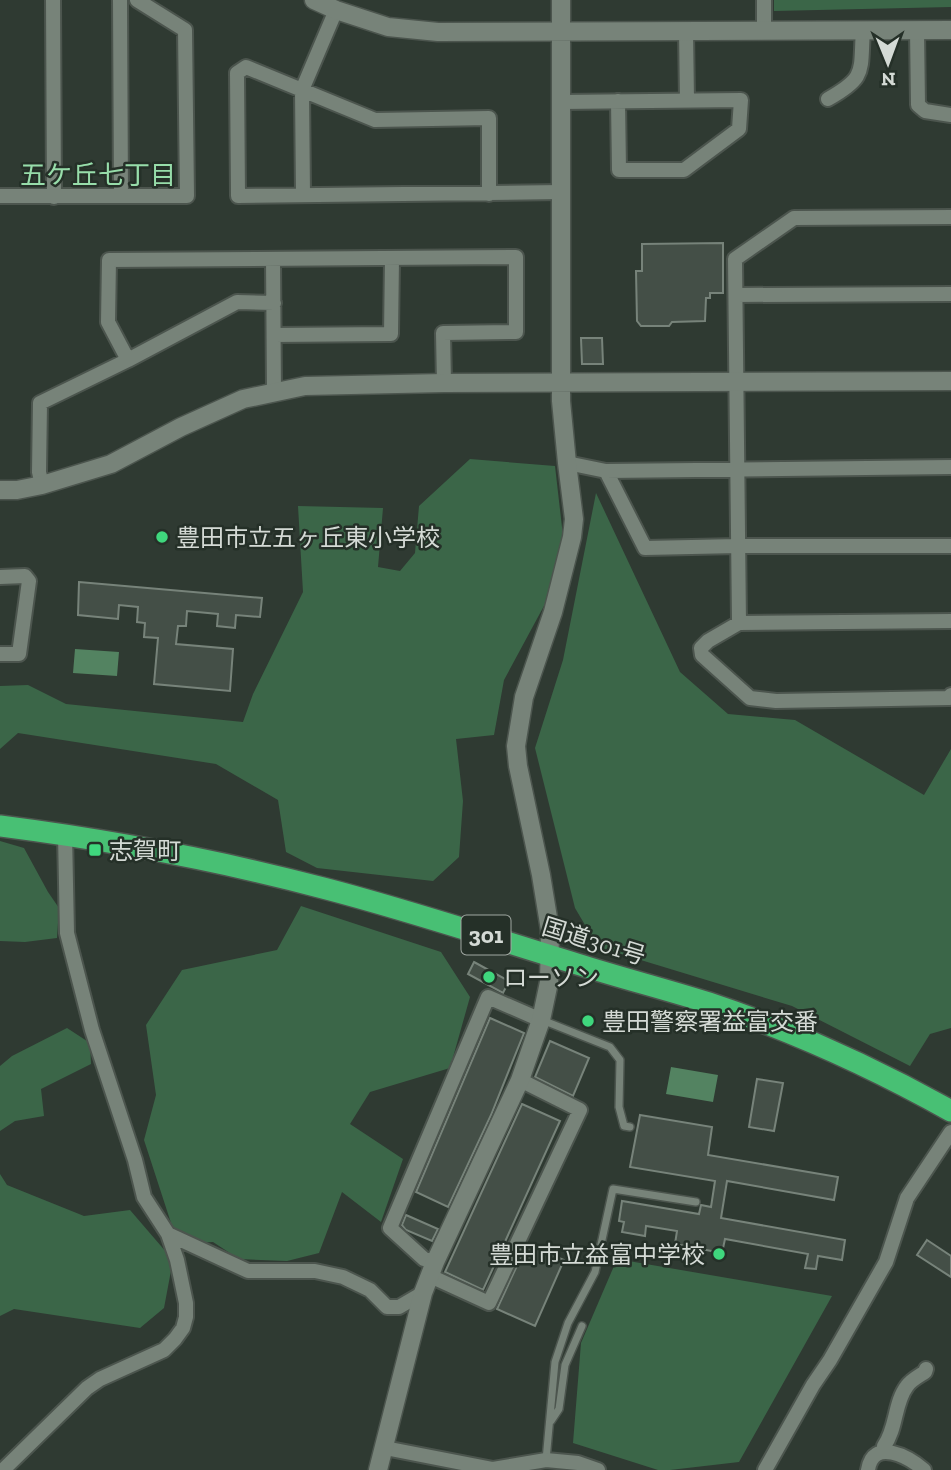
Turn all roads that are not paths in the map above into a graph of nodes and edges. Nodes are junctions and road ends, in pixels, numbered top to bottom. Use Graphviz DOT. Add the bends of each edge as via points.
graph roads {
  1 [pos="53,0"];
  2 [pos="120,0"];
  3 [pos="137,0"];
  4 [pos="314,0"];
  5 [pos="561,0"];
  6 [pos="764,0"];
  7 [pos="336,10"];
  8 [pos="764,30"];
  9 [pos="863,30"];
  10 [pos="917,30"];
  11 [pos="951,30"];
  12 [pos="686,31"];
  13 [pos="561,32"];
  14 [pos="302,90"];
  15 [pos="828,99"];
  16 [pos="687,100"];
  17 [pos="618,101"];
  18 [pos="561,102"];
  19 [pos="951,115"];
  20 [pos="561,192"];
  21 [pos="489,194"];
  22 [pos="303,195"];
  23 [pos="0,196"];
  24 [pos="121,196"];
  25 [pos="54,197"];
  26 [pos="951,217"];
  27 [pos="273,259"];
  28 [pos="392,259"];
  29 [pos="951,294"];
  30 [pos="736,295"];
  31 [pos="274,303"];
  32 [pos="274,335"];
  33 [pos="128,360"];
  34 [pos="951,381"];
  35 [pos="444,383"];
  36 [pos="562,383"];
  37 [pos="738,383"];
  38 [pos="274,392"];
  39 [pos="566,463"];
  40 [pos="951,467"];
  41 [pos="737,468"];
  42 [pos="606,471"];
  43 [pos="42,485"];
  44 [pos="0,490"];
  45 [pos="951,545"];
  46 [pos="738,546"];
  47 [pos="0,577"];
  48 [pos="951,621"];
  49 [pos="739,623"];
  50 [pos="0,654"];
  51 [pos="951,695"];
  52 [pos="0,826"];
  53 [pos="65,834"];
  54 [pos="550,955"];
  55 [pos="541,1020"];
  56 [pos="520,1080"];
  57 [pos="951,1111"];
  58 [pos="630,1127"];
  59 [pos="951,1132"];
  60 [pos="696,1202"];
  61 [pos="168,1234"];
  62 [pos="429,1277"];
  63 [pos="582,1326"];
  64 [pos="926,1369"];
  65 [pos="549,1424"];
  66 [pos="385,1448"];
  67 [pos="886,1452"];
  68 [pos="546,1460"];
  69 [pos="3,1470"];
  70 [pos="379,1470"];
  71 [pos="598,1470"];
  72 [pos="765,1470"];
  73 [pos="868,1470"];
  74 [pos="924,1470"];
  1 -- 25 [label="street"];
  2 -- 24 [label="street"];
  3 -- 24 [label="street" via="185,30 187,196"];
  4 -- 7 [label="street"];
  5 -- 13 [label="street"];
  6 -- 8 [label="street"];
  7 -- 13 [label="street" via="388,27 438,32"];
  7 -- 14 [label="street"];
  8 -- 9 [label="street"];
  8 -- 12 [label="street"];
  9 -- 10 [label="street"];
  9 -- 15 [label="street" via="857,78"];
  10 -- 11 [label="street"];
  10 -- 19 [label="street" via="918,105 925,111"];
  12 -- 13 [label="street"];
  12 -- 16 [label="street"];
  13 -- 18 [label="street"];
  14 -- 21 [label="street" via="375,120 489,118"];
  14 -- 22 [label="street"];
  14 -- 22 [label="street" via="246,67 237,73 238,196"];
  16 -- 17 [label="street"];
  16 -- 17 [label="street" via="741,100 739,129 684,170 619,170"];
  17 -- 18 [label="street"];
  18 -- 20 [label="street"];
  20 -- 21 [label="street"];
  20 -- 36 [label="street"];
  21 -- 22 [label="street"];
  23 -- 25 [label="street"];
  24 -- 25 [label="street"];
  26 -- 30 [label="street" via="794,218 735,259"];
  27 -- 28 [label="street"];
  27 -- 31 [label="street"];
  27 -- 33 [label="street" via="109,260 108,322"];
  28 -- 32 [label="street" via="391,334"];
  28 -- 35 [label="street" via="516,257 516,332 443,333"];
  29 -- 30 [label="street"];
  30 -- 37 [label="street"];
  31 -- 32 [label="street"];
  31 -- 33 [label="street" via="237,302"];
  32 -- 38 [label="street"];
  33 -- 43 [label="street" via="40,403"];
  34 -- 37 [label="street"];
  35 -- 36 [label="street"];
  35 -- 38 [label="street" via="305,386"];
  36 -- 37 [label="street"];
  36 -- 39 [label="street"];
  37 -- 41 [label="street"];
  38 -- 43 [label="street" via="243,399 111,464"];
  39 -- 42 [label="street"];
  39 -- 54 [label="street" via="572,537 524,697 516,746 550,930"];
  40 -- 41 [label="street"];
  41 -- 42 [label="street"];
  41 -- 46 [label="street"];
  42 -- 46 [label="street" via="645,548"];
  43 -- 44 [label="street"];
  45 -- 46 [label="street"];
  46 -- 49 [label="street"];
  47 -- 50 [label="street" via="25,576 29,581 19,654"];
  48 -- 49 [label="street"];
  49 -- 51 [label="street" via="708,640 701,648 702,656 750,698"];
  52 -- 53 [label="highway, 国道301号 / 301"];
  53 -- 54 [label="highway, 国道301号 / 301" via="321,888"];
  53 -- 61 [label="street" via="67,933 144,1197"];
  54 -- 55 [label="street"];
  54 -- 57 [label="highway, 国道301号 / 301" via="788,1032 900,1082"];
  55 -- 56 [label="street"];
  55 -- 58 [label="lane" via="610,1047 620,1060 619,1107 624,1126"];
  55 -- 62 [label="street" via="488,997 390,1228 424,1259"];
  56 -- 62 [label="street"];
  56 -- 62 [label="street" via="580,1110 489,1303"];
  59 -- 72 [label="street" via="907,1198 886,1262"];
  60 -- 65 [label="lane" via="613,1189 594,1272 568,1323 555,1362"];
  61 -- 62 [label="street" via="248,1271 315,1271 344,1278 370,1290 387,1307 398,1307"];
  61 -- 69 [label="street" via="186,1303 183,1328 164,1350 87,1388"];
  62 -- 66 [label="street"];
  63 -- 65 [label="lane" via="565,1365 559,1409"];
  64 -- 67 [label="street" via="901,1397 884,1446"];
  65 -- 68 [label="lane"];
  66 -- 68 [label="street" via="493,1469"];
  66 -- 70 [label="street"];
  67 -- 73 [label="street" via="870,1461"];
  67 -- 74 [label="street" via="905,1457"];
  68 -- 71 [label="street"];
}
